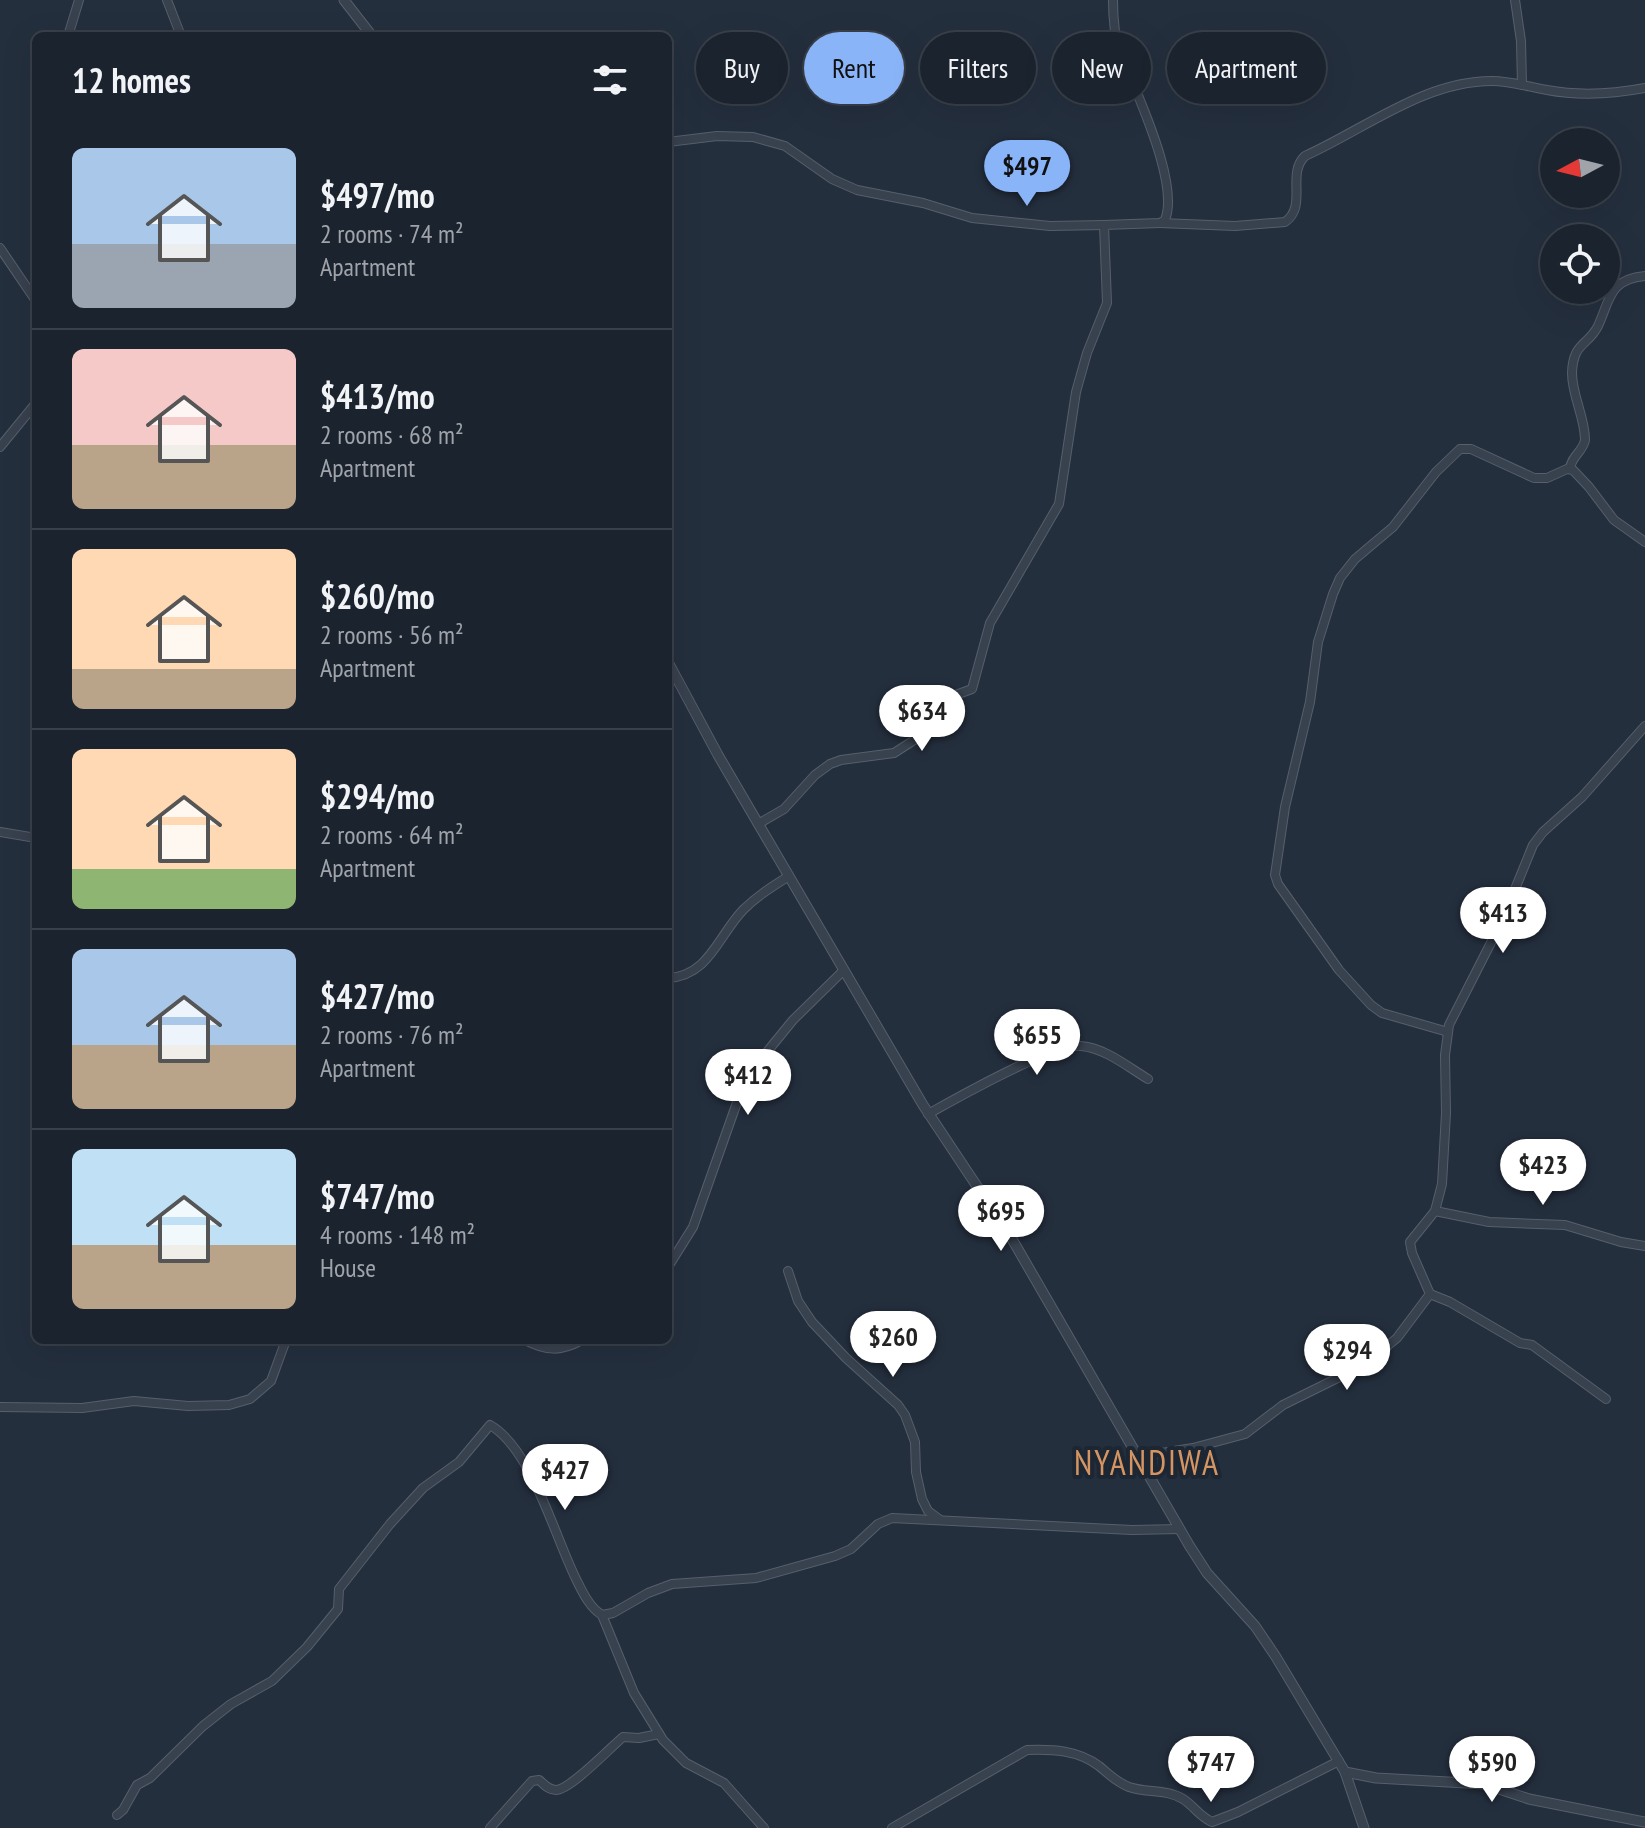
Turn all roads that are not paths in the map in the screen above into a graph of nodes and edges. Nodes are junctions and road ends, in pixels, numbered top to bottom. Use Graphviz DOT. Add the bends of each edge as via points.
graph roads {
  1 [pos="79,0"];
  2 [pos="167,0"];
  3 [pos="344,0"];
  4 [pos="1113,0"];
  5 [pos="1515,0"];
  6 [pos="69,32"];
  7 [pos="179,32"];
  8 [pos="369,32"];
  9 [pos="1522,85"];
  10 [pos="1645,88"];
  11 [pos="672,141"];
  12 [pos="1160,223"];
  13 [pos="1104,225"];
  14 [pos="0,248"];
  15 [pos="1645,276"];
  16 [pos="32,295"];
  17 [pos="32,408"];
  18 [pos="0,447"];
  19 [pos="1570,469"];
  20 [pos="1645,542"];
  21 [pos="672,669"];
  22 [pos="1645,726"];
  23 [pos="758,824"];
  24 [pos="0,832"];
  25 [pos="32,837"];
  26 [pos="789,876"];
  27 [pos="844,970"];
  28 [pos="672,977"];
  29 [pos="1448,1032"];
  30 [pos="1148,1079"];
  31 [pos="928,1114"];
  32 [pos="1435,1211"];
  33 [pos="1645,1246"];
  34 [pos="672,1261"];
  35 [pos="788,1271"];
  36 [pos="1430,1294"];
  37 [pos="285,1344"];
  38 [pos="532,1344"];
  39 [pos="571,1344"];
  40 [pos="1606,1399"];
  41 [pos="0,1407"];
  42 [pos="1137,1457"];
  43 [pos="943,1521"];
  44 [pos="1180,1529"];
  45 [pos="602,1615"];
  46 [pos="659,1734"];
  47 [pos="1339,1761"];
  48 [pos="1345,1772"];
  49 [pos="117,1815"];
  50 [pos="1645,1822"];
  51 [pos="490,1828"];
  52 [pos="764,1828"];
  53 [pos="892,1828"];
  54 [pos="1364,1828"];
  1 -- 6 [label="street"];
  2 -- 7 [label="street"];
  3 -- 8 [label="street"];
  4 -- 12 [label="street" via="1120,55 1166,184 1168,209"];
  5 -- 9 [label="street"];
  9 -- 10 [label="street" via="1565,93"];
  9 -- 12 [label="street" via="1479,82 1431,93 1305,156 1296,169 1295,210 1285,222"];
  11 -- 13 [label="street" via="753,137 785,146 857,190 972,218"];
  12 -- 13 [label="street"];
  13 -- 23 [label="street" via="1107,303 1076,392 1059,504 990,623 974,687 947,699 934,724 894,753 830,764 784,809"];
  14 -- 16 [label="street"];
  15 -- 19 [label="street" via="1618,286 1576,353 1573,380 1585,440"];
  17 -- 18 [label="street"];
  19 -- 20 [label="street" via="1614,520"];
  19 -- 29 [label="street" via="1534,478 1471,449 1457,450 1393,527 1340,578 1318,642 1278,847 1278,884 1339,970 1371,1005"];
  21 -- 23 [label="street"];
  22 -- 29 [label="street" via="1533,845"];
  23 -- 26 [label="street"];
  24 -- 25 [label="street"];
  26 -- 27 [label="street"];
  26 -- 28 [label="street" via="745,908 700,967"];
  27 -- 31 [label="street"];
  27 -- 34 [label="street" via="793,1020 741,1091 693,1227"];
  29 -- 32 [label="street" via="1444,1166"];
  30 -- 31 [label="street" via="1093,1048 1069,1046"];
  31 -- 42 [label="street" via="1012,1239"];
  32 -- 33 [label="street" via="1489,1222 1565,1225"];
  32 -- 36 [label="street" via="1410,1242"];
  35 -- 43 [label="street" via="812,1322 902,1409 915,1442 922,1499"];
  36 -- 40 [label="street" via="1532,1345"];
  36 -- 42 [label="street" via="1397,1338 1364,1365 1283,1405 1245,1434"];
  37 -- 41 [label="street" via="271,1381 250,1399 229,1405 134,1401 82,1408"];
  38 -- 39 [label="street" via="555,1350"];
  42 -- 44 [label="street"];
  43 -- 44 [label="street"];
  43 -- 45 [label="street" via="892,1518 835,1556 756,1578 672,1584"];
  44 -- 47 [label="street" via="1207,1573 1255,1626"];
  45 -- 46 [label="street" via="634,1693"];
  45 -- 49 [label="street" via="580,1587 528,1472 490,1425 459,1462 423,1488 390,1524 339,1589 338,1609 307,1647 272,1681 222,1711 137,1785"];
  46 -- 51 [label="street" via="623,1737 561,1789 532,1781"];
  46 -- 52 [label="street" via="686,1763 724,1783"];
  47 -- 48 [label="street"];
  47 -- 53 [label="street" via="1212,1822 1177,1796 1123,1785 1086,1757 1027,1750"];
  48 -- 50 [label="street" via="1484,1784 1529,1799"];
  48 -- 54 [label="street"];
}
